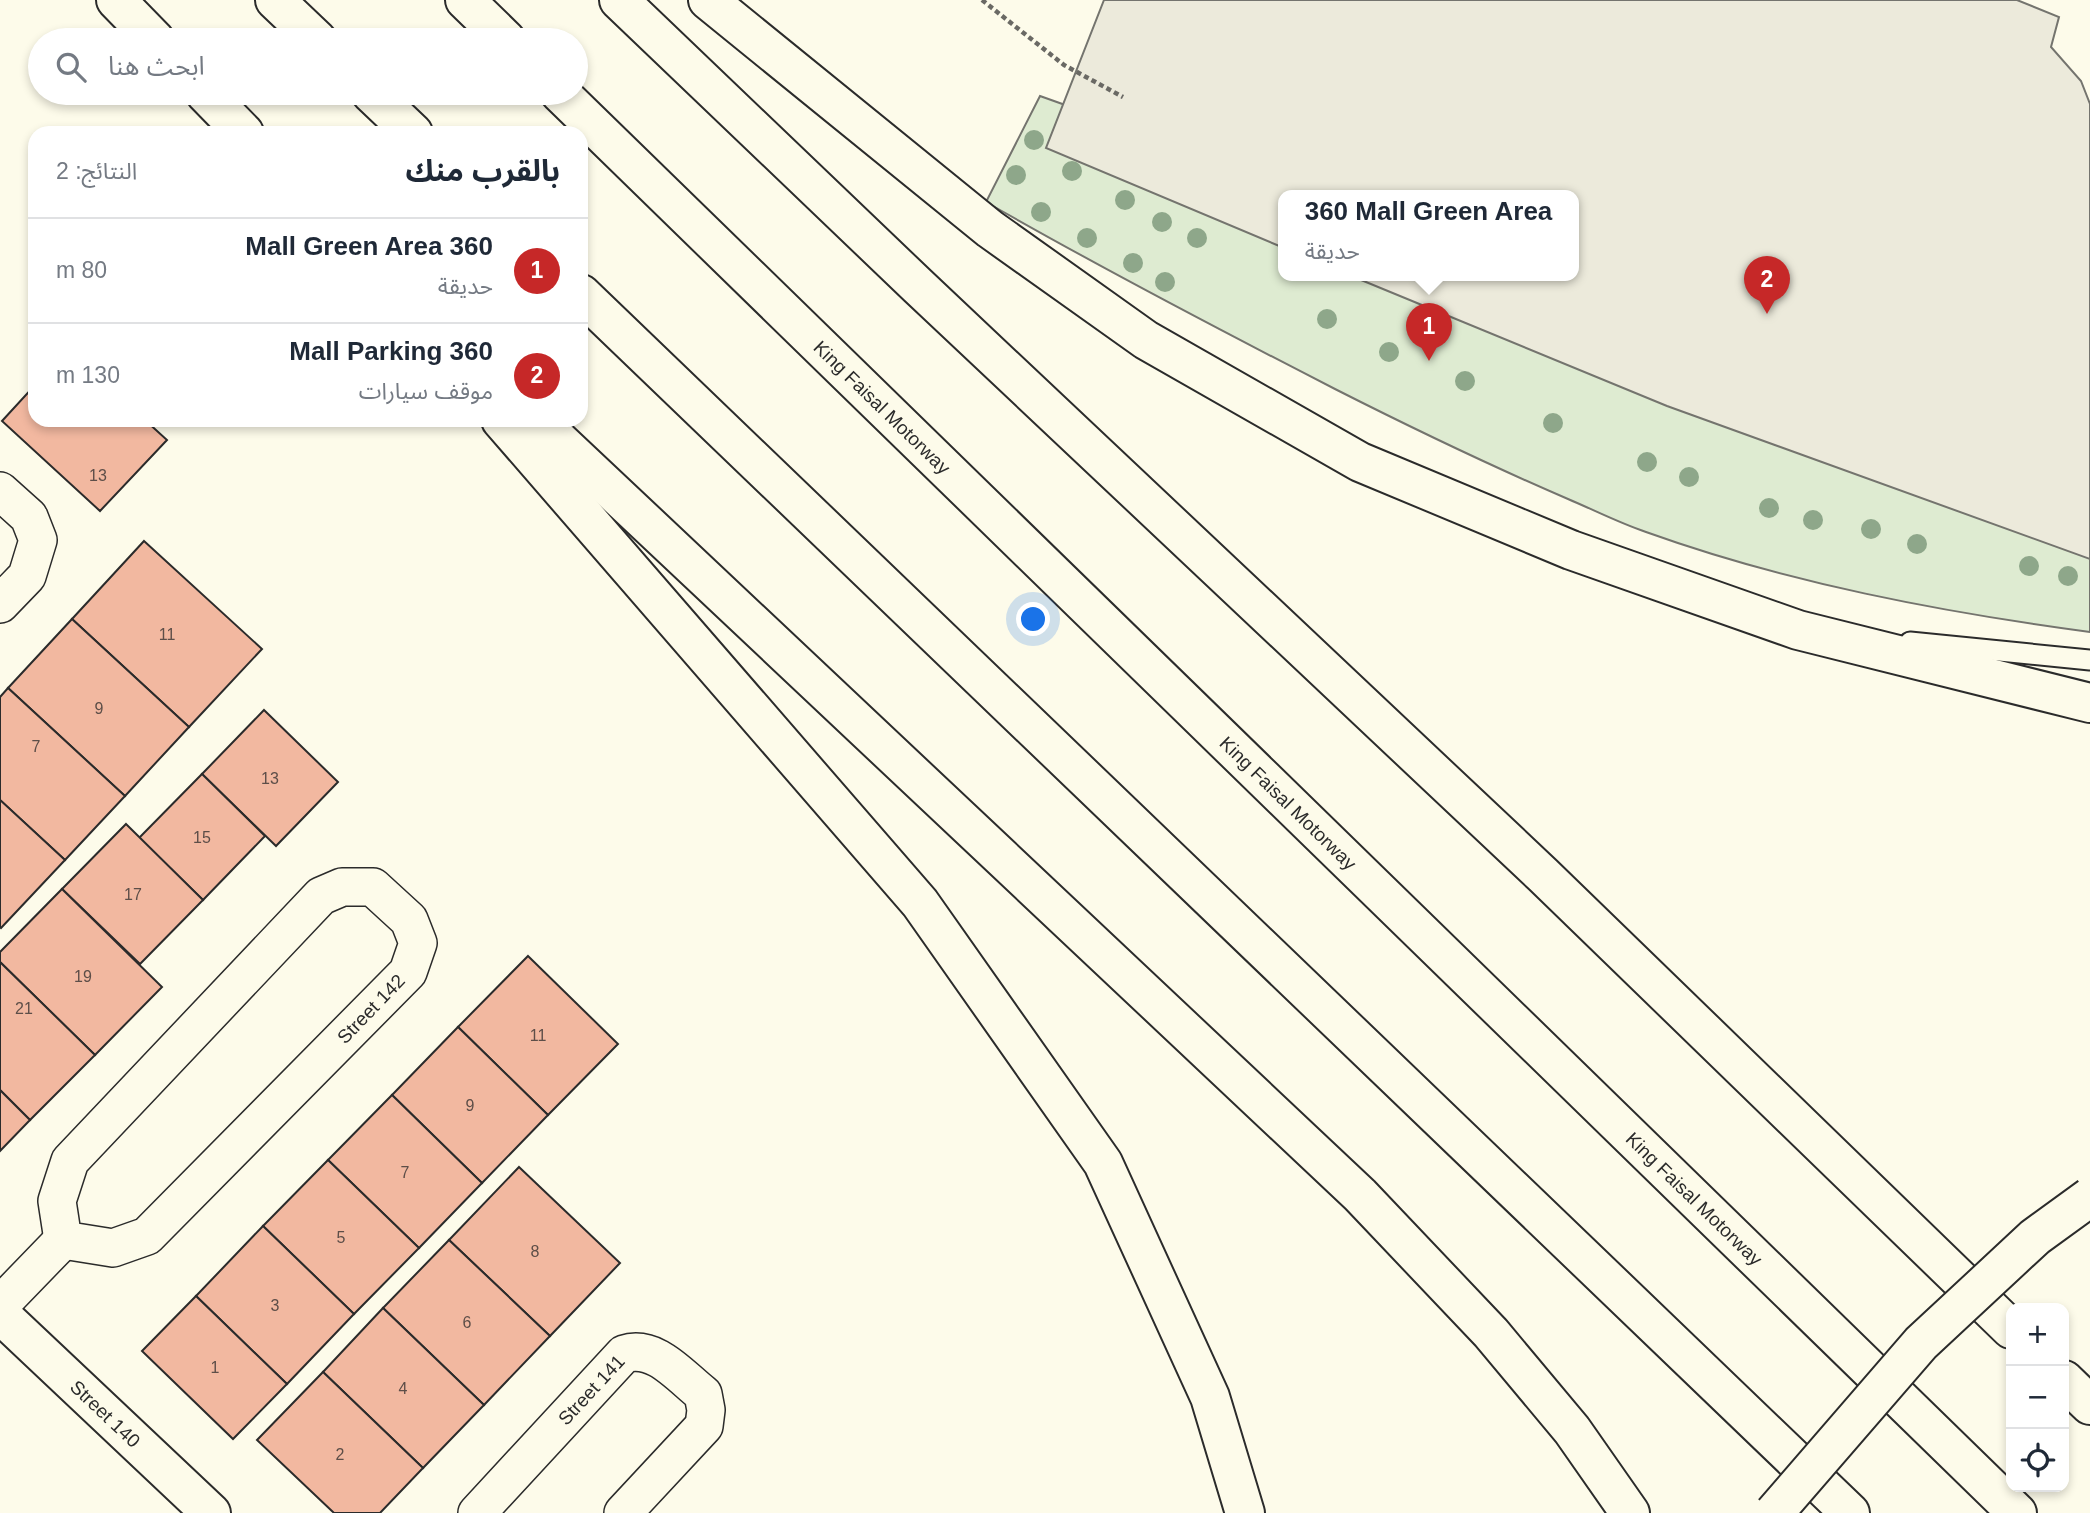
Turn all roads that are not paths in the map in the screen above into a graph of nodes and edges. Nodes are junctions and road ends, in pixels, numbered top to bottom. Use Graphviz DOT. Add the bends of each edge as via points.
graph roads {
  1 [pos="116,0"];
  2 [pos="275,0"];
  3 [pos="465,0"];
  4 [pos="619,0"];
  5 [pos="708,0"];
  6 [pos="143,28"];
  7 [pos="304,28"];
  8 [pos="494,28"];
  9 [pos="217,105"];
  10 [pos="384,105"];
  11 [pos="572,105"];
  12 [pos="237,126"];
  13 [pos="406,126"];
  14 [pos="588,301"];
  15 [pos="507,427"];
  16 [pos="544,427"];
  17 [pos="0,491"];
  18 [pos="0,604"];
  19 [pos="1798,630"];
  20 [pos="2090,660"];
  21 [pos="2090,703"];
  22 [pos="2090,1197"];
  23 [pos="63,1240"];
  24 [pos="0,1305"];
  25 [pos="0,1314"];
  26 [pos="2006,1324"];
  27 [pos="2069,1385"];
  28 [pos="2090,1405"];
  29 [pos="211,1513"];
  30 [pos="477,1513"];
  31 [pos="623,1513"];
  32 [pos="1245,1513"];
  33 [pos="1630,1513"];
  34 [pos="1774,1513"];
  35 [pos="1850,1513"];
  36 [pos="2017,1513"];
  1 -- 6 [label="main road"];
  2 -- 7 [label="main road"];
  3 -- 8 [label="main road"];
  4 -- 26 [label="main road" via="1542,875"];
  5 -- 19 [label="main road" via="990,229 1146,340 1360,462 1571,550"];
  9 -- 12 [label="main road"];
  10 -- 13 [label="main road"];
  11 -- 36 [label="main road, King Faisal Motorway"];
  14 -- 35 [label="main road"];
  15 -- 32 [label="main road" via="920,903 1103,1163 1210,1397"];
  16 -- 33 [label="main road" via="1360,1195 1499,1343 1572,1430"];
  17 -- 18 [label="street" via="29,517 38,540 27,576"];
  19 -- 20 [label="lane"];
  19 -- 21 [label="main road"];
  22 -- 34 [label="main road, bridge" via="2035,1237 1921,1343"];
  23 -- 23 [label="street, Street 142" via="113,1248 147,1236 408,972 418,943 409,920 373,887 342,887 321,896 70,1161 57,1201"];
  23 -- 24 [label="street"];
  25 -- 29 [label="main road, Street 140"];
  27 -- 28 [label="main road"];
  30 -- 31 [label="street, Street 141" via="624,1353 636,1350 652,1353 703,1394 706,1410 704,1426"];
}
